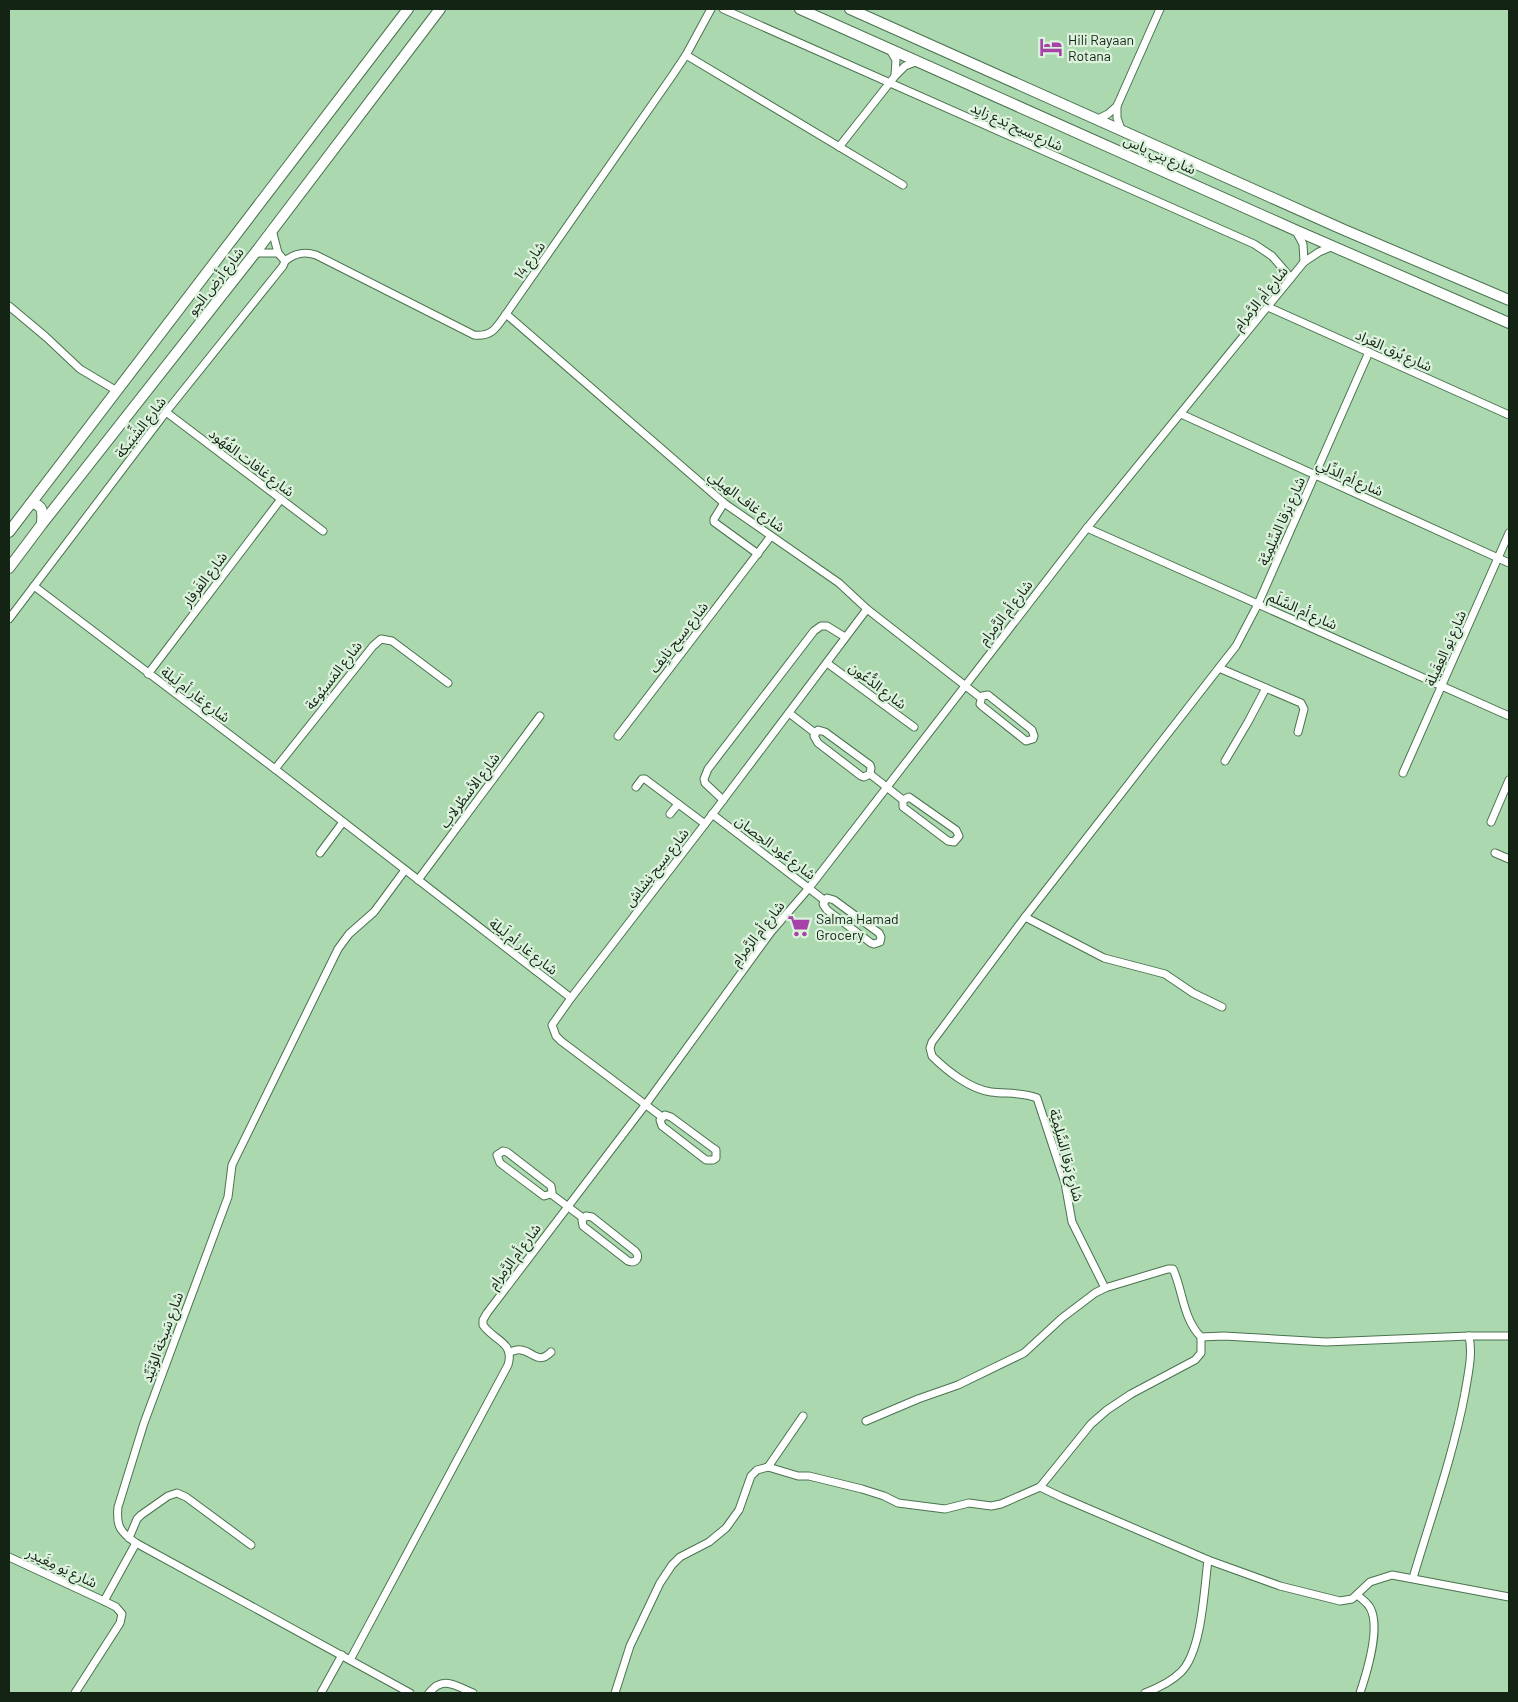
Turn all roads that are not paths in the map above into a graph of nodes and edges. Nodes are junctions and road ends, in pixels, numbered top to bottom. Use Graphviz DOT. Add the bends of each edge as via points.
graph roads {
  1 [pos="408,9"];
  2 [pos="440,9"];
  3 [pos="711,9"];
  4 [pos="723,9"];
  5 [pos="800,9"];
  6 [pos="850,9"];
  7 [pos="1160,9"];
  8 [pos="887,47"];
  9 [pos="686,55"];
  10 [pos="918,61"];
  11 [pos="895,76"];
  12 [pos="889,83"];
  13 [pos="1117,106"];
  14 [pos="1098,119"];
  15 [pos="1121,129"];
  16 [pos="839,147"];
  17 [pos="903,186"];
  18 [pos="272,230"];
  19 [pos="1295,230"];
  20 [pos="1333,246"];
  21 [pos="278,252"];
  22 [pos="255,253"];
  23 [pos="285,261"];
  24 [pos="1304,262"];
  25 [pos="1291,278"];
  26 [pos="1509,300"];
  27 [pos="9,306"];
  28 [pos="1268,308"];
  29 [pos="506,314"];
  30 [pos="1509,323"];
  31 [pos="1369,352"];
  32 [pos="117,391"];
  33 [pos="166,412"];
  34 [pos="1181,414"];
  35 [pos="1509,415"];
  36 [pos="1315,475"];
  37 [pos="281,499"];
  38 [pos="31,503"];
  39 [pos="724,503"];
  40 [pos="42,524"];
  41 [pos="1087,528"];
  42 [pos="324,531"];
  43 [pos="9,532"];
  44 [pos="1509,534"];
  45 [pos="771,536"];
  46 [pos="758,554"];
  47 [pos="1499,558"];
  48 [pos="1509,562"];
  49 [pos="9,568"];
  50 [pos="34,586"];
  51 [pos="1258,604"];
  52 [pos="867,609"];
  53 [pos="9,619"];
  54 [pos="845,637"];
  55 [pos="827,663"];
  56 [pos="1219,668"];
  57 [pos="148,674"];
  58 [pos="448,683"];
  59 [pos="965,685"];
  60 [pos="1442,686"];
  61 [pos="1266,688"];
  62 [pos="980,698"];
  63 [pos="788,713"];
  64 [pos="540,716"];
  65 [pos="1509,716"];
  66 [pos="914,727"];
  67 [pos="815,732"];
  68 [pos="1298,732"];
  69 [pos="618,736"];
  70 [pos="1225,761"];
  71 [pos="275,769"];
  72 [pos="1403,773"];
  73 [pos="870,774"];
  74 [pos="1509,780"];
  75 [pos="636,787"];
  76 [pos="886,787"];
  77 [pos="723,800"];
  78 [pos="903,800"];
  79 [pos="678,804"];
  80 [pos="670,814"];
  81 [pos="712,814"];
  82 [pos="343,822"];
  83 [pos="1491,822"];
  84 [pos="705,824"];
  85 [pos="1495,852"];
  86 [pos="320,853"];
  87 [pos="1509,859"];
  88 [pos="405,870"];
  89 [pos="418,880"];
  90 [pos="808,888"];
  91 [pos="824,900"];
  92 [pos="1025,917"];
  93 [pos="571,998"];
  94 [pos="1222,1008"];
  95 [pos="646,1104"];
  96 [pos="662,1117"];
  97 [pos="550,1194"];
  98 [pos="567,1206"];
  99 [pos="583,1218"];
  100 [pos="1105,1288"];
  101 [pos="1469,1336"];
  102 [pos="1509,1336"];
  103 [pos="1201,1337"];
  104 [pos="509,1352"];
  105 [pos="551,1352"];
  106 [pos="803,1416"];
  107 [pos="866,1421"];
  108 [pos="768,1468"];
  109 [pos="1040,1487"];
  110 [pos="133,1540"];
  111 [pos="251,1545"];
  112 [pos="9,1557"];
  113 [pos="1208,1560"];
  114 [pos="1413,1578"];
  115 [pos="1357,1595"];
  116 [pos="1509,1597"];
  117 [pos="104,1601"];
  118 [pos="342,1655"];
  119 [pos="350,1660"];
  120 [pos="75,1693"];
  121 [pos="321,1693"];
  122 [pos="410,1693"];
  123 [pos="429,1693"];
  124 [pos="473,1693"];
  125 [pos="615,1693"];
  126 [pos="1144,1693"];
  127 [pos="1360,1693"];
  1 -- 32 [label="main road, شارع أرض الجو"];
  2 -- 18 [label="main road, شارع أرض الجو"];
  3 -- 9 [label="street, شارع 14"];
  4 -- 12 [label="street, شارع سيح بَدع زايِد"];
  5 -- 8 [label="main road, شارع بني ياس"];
  6 -- 14 [label="main road, شارع بني ياس"];
  7 -- 13 [label="street"];
  8 -- 10 [label="main road, شارع بني ياس"];
  8 -- 11 [label="street" via="896,60"];
  9 -- 16 [label="street"];
  9 -- 29 [label="street, شارع 14"];
  10 -- 11 [label="street" via="905,66"];
  10 -- 19 [label="main road, شارع بني ياس"];
  11 -- 12 [label="street"];
  12 -- 16 [label="street"];
  12 -- 25 [label="street, شارع سيح بَدع زايِد" via="1254,244 1272,256"];
  13 -- 14 [label="street"];
  13 -- 15 [label="street"];
  14 -- 15 [label="main road, شارع بني ياس"];
  15 -- 26 [label="main road, شارع بني ياس"];
  16 -- 17 [label="street"];
  18 -- 21 [label="street"];
  18 -- 22 [label="main road, شارع أرض الجو"];
  19 -- 20 [label="main road, شارع بني ياس"];
  19 -- 24 [label="street, شارع أم الرَّمرام" via="1303,244"];
  20 -- 24 [label="street, شارع أم الرَّمرام"];
  20 -- 30 [label="main road, شارع بني ياس"];
  21 -- 22 [label="street"];
  21 -- 23 [label="street"];
  22 -- 40 [label="main road, شارع أرض الجو"];
  23 -- 29 [label="street, شارع 14" via="297,254 316,255 474,335 491,333"];
  23 -- 33 [label="street, شارع الشِّبَيكة"];
  24 -- 25 [label="street, شارع أم الرَّمرام"];
  25 -- 28 [label="street, شارع أم الرَّمرام"];
  27 -- 32 [label="street" via="80,369"];
  28 -- 31 [label="street, شارع بُرق العَراد"];
  28 -- 34 [label="street, شارع أم الرَّمرام"];
  29 -- 39 [label="street, شارع غاف الهيلي"];
  31 -- 35 [label="street, شارع بُرق العَراد"];
  31 -- 36 [label="street, شارع بَرقا السِّلِمِيَّة"];
  32 -- 38 [label="main road, شارع أرض الجو"];
  33 -- 37 [label="street, شارع غافات الفُهُود"];
  33 -- 50 [label="street, شارع الشِّبَيكة"];
  34 -- 36 [label="street, شارع أم الدِّلِي"];
  34 -- 41 [label="street, شارع أم الرَّمرام"];
  36 -- 47 [label="street, شارع أم الدِّلِي"];
  36 -- 51 [label="street, شارع بَرقا السِّلِمِيَّة"];
  37 -- 42 [label="street, شارع غافات الفُهُود"];
  37 -- 57 [label="street, شارع الفَرفار"];
  38 -- 40 [label="main road" via="42,508"];
  38 -- 43 [label="main road, شارع أرض الجو"];
  39 -- 45 [label="street, شارع غاف الهيلي"];
  39 -- 46 [label="street" via="714,522"];
  40 -- 49 [label="main road, شارع أرض الجو"];
  41 -- 51 [label="street, شارع أم السَّلَم"];
  41 -- 59 [label="street, شارع أم الرَّمرام"];
  44 -- 47 [label="street, شارع يَو العِقَيلة"];
  45 -- 46 [label="street, شارع سيح نايِف"];
  45 -- 52 [label="street, شارع غاف الهيلي" via="839,583"];
  46 -- 69 [label="street, شارع سيح نايِف"];
  47 -- 48 [label="street, شارع أم الدِّلِي"];
  47 -- 60 [label="street, شارع يَو العِقَيلة"];
  50 -- 53 [label="street, شارع الشِّبَيكة"];
  50 -- 57 [label="street, شارع غار أم لَيلة"];
  51 -- 56 [label="street, شارع بَرقا السِّلِمِيَّة" via="1236,646"];
  51 -- 60 [label="street, شارع أم السَّلَم"];
  52 -- 54 [label="street, شارع سيح نِشاش"];
  52 -- 59 [label="street, شارع غاف الهيلي"];
  54 -- 55 [label="street, شارع سيح نِشاش"];
  54 -- 77 [label="street" via="827,626 814,631 708,769 705,783"];
  55 -- 63 [label="street, شارع سيح نِشاش"];
  55 -- 66 [label="street, شارع الدُّعُون"];
  56 -- 61 [label="street"];
  56 -- 92 [label="street, شارع بَرقا السِّلِمِيَّة"];
  57 -- 71 [label="street, شارع غار أم لَيلة"];
  58 -- 71 [label="street, شارع المَسبُوعة" via="392,641 381,639"];
  59 -- 62 [label="street, شارع غاف الهيلي"];
  59 -- 76 [label="street, شارع أم الرَّمرام"];
  60 -- 65 [label="street, شارع أم السَّلَم"];
  60 -- 72 [label="street, شارع يَو العِقَيلة"];
  61 -- 68 [label="street" via="1303,705"];
  61 -- 70 [label="street"];
  62 -- 62 [label="street, شارع غاف الهيلي" via="982,706 1023,739 1033,739 1032,730 988,696"];
  63 -- 67 [label="street"];
  63 -- 77 [label="street, شارع سيح نِشاش"];
  64 -- 89 [label="street, شارع الأسطُرلاب"];
  67 -- 73 [label="street" via="822,730 862,760 871,768"];
  67 -- 73 [label="street" via="818,743 861,776"];
  71 -- 82 [label="street, شارع غار أم لَيلة"];
  73 -- 76 [label="street"];
  74 -- 83 [label="street"];
  75 -- 79 [label="street" via="645,779"];
  76 -- 78 [label="street"];
  76 -- 90 [label="street, شارع أم الرَّمرام"];
  77 -- 81 [label="street, شارع سيح نِشاش"];
  78 -- 78 [label="street" via="903,807 948,841 958,840 956,830 912,798"];
  79 -- 80 [label="street"];
  79 -- 84 [label="street"];
  81 -- 84 [label="street, شارع سيح نِشاش"];
  81 -- 90 [label="street, شارع عُود الحِصان"];
  82 -- 86 [label="street"];
  82 -- 88 [label="street, شارع غار أم لَيلة"];
  84 -- 93 [label="street, شارع سيح نِشاش"];
  85 -- 87 [label="street"];
  88 -- 89 [label="street, شارع غار أم لَيلة"];
  88 -- 110 [label="street, شارع سَبخة الوُتَيِّد" via="374,912 349,934 338,949 232,1165 228,1197 144,1423 118,1507 118,1525"];
  89 -- 93 [label="street, شارع غار أم لَيلة"];
  90 -- 91 [label="street, شارع عُود الحِصان"];
  90 -- 95 [label="street, شارع أم الرَّمرام" via="771,932"];
  91 -- 91 [label="street, شارع عُود الحِصان" via="824,908 834,916 874,944 880,942 879,933 834,900"];
  92 -- 94 [label="street" via="1104,958 1165,974"];
  92 -- 100 [label="street, شارع بَرقا السِّلِمِيَّة" via="930,1048 932,1056 976,1088 1037,1098 1065,1183 1072,1222"];
  93 -- 95 [label="street, شارع سيح نِشاش" via="552,1025 556,1036"];
  95 -- 96 [label="street, شارع سيح نِشاش"];
  95 -- 98 [label="street, شارع أم الرَّمرام"];
  96 -- 96 [label="street, شارع سيح نِشاش" via="662,1126 706,1160 716,1158 716,1150 671,1117"];
  97 -- 97 [label="street" via="551,1186 507,1152 497,1155 500,1163 544,1196"];
  97 -- 98 [label="street"];
  98 -- 99 [label="street"];
  98 -- 104 [label="street, شارع أم الرَّمرام" via="483,1320 486,1329"];
  99 -- 99 [label="street" via="583,1226 628,1261 638,1258 635,1251 592,1217"];
  100 -- 103 [label="street" via="1173,1269 1188,1318"];
  100 -- 107 [label="street" via="1062,1318 1024,1353 958,1386"];
  101 -- 102 [label="street"];
  101 -- 103 [label="street" via="1326,1342"];
  101 -- 114 [label="street" via="1471,1358 1461,1412"];
  103 -- 109 [label="street" via="1201,1353 1196,1360 1131,1394 1108,1410 1091,1424"];
  104 -- 105 [label="street" via="524,1350 542,1358"];
  104 -- 119 [label="street" via="505,1371"];
  106 -- 108 [label="street"];
  108 -- 109 [label="street" via="884,1496 898,1504 940,1508 1001,1504"];
  108 -- 125 [label="street" via="757,1470 751,1476 739,1510 726,1528 672,1565 630,1646"];
  109 -- 113 [label="street"];
  110 -- 111 [label="street, شارع يَو مِغَيدِر" via="141,1515 177,1493"];
  110 -- 117 [label="street, شارع يَو مِغَيدِر"];
  110 -- 118 [label="street"];
  112 -- 117 [label="street, شارع يَو مِغَيدِر"];
  113 -- 115 [label="street" via="1280,1586 1340,1601"];
  113 -- 126 [label="street" via="1197,1639 1190,1661 1172,1680"];
  114 -- 115 [label="street" via="1392,1575 1380,1578 1370,1582"];
  114 -- 116 [label="street"];
  115 -- 127 [label="street" via="1369,1606 1374,1635"];
  117 -- 120 [label="street, شارع يَو مِغَيدِر" via="120,1610 122,1618"];
  118 -- 119 [label="street"];
  118 -- 121 [label="street"];
  119 -- 122 [label="street"];
  123 -- 124 [label="street" via="440,1683"];
}
